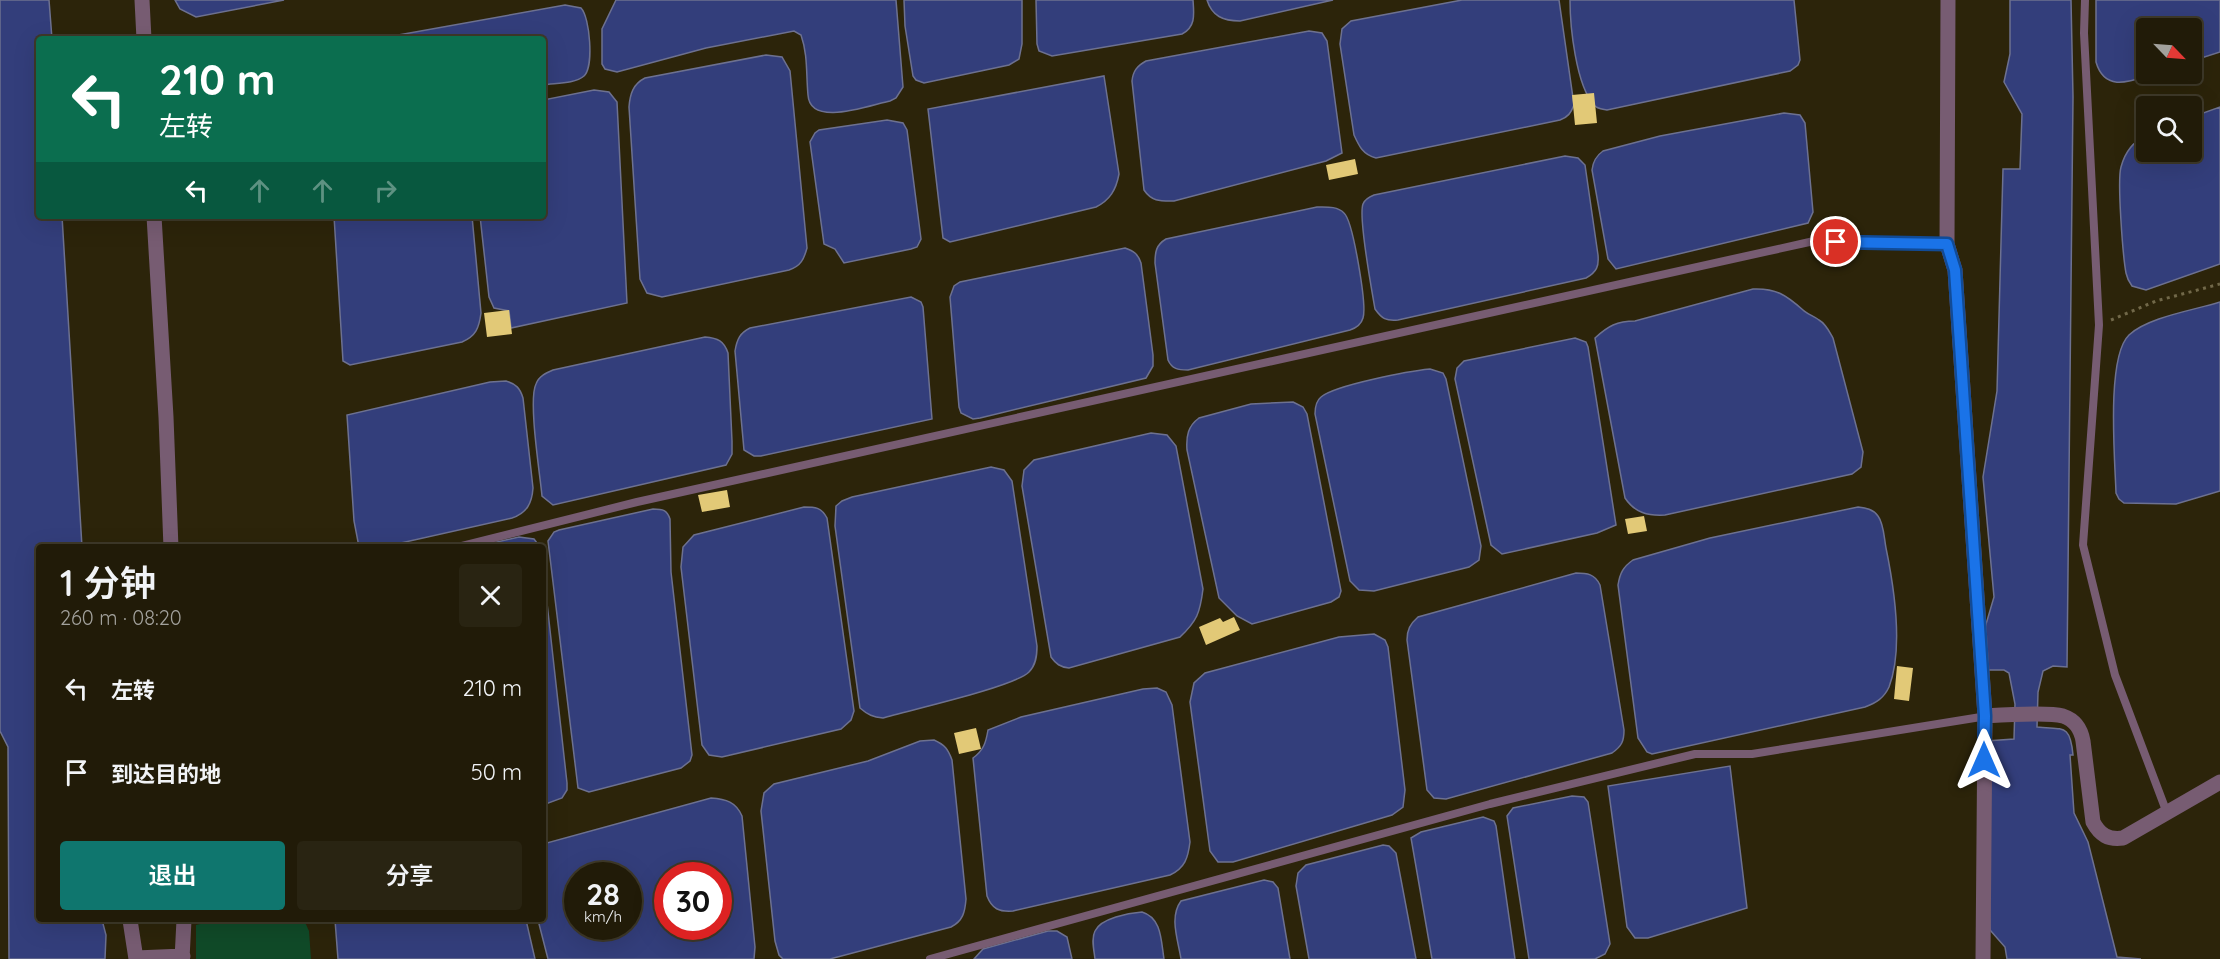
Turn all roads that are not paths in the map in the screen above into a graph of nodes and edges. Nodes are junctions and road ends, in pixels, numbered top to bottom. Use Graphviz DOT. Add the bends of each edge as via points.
graph roads {
  1 [pos="142,0"];
  2 [pos="1948,0"];
  3 [pos="2085,0"];
  4 [pos="144,36"];
  5 [pos="154,219"];
  6 [pos="1947,244"];
  7 [pos="171,544"];
  8 [pos="469,544"];
  9 [pos="2005,715"];
  10 [pos="1985,716"];
  11 [pos="2220,782"];
  12 [pos="2167,813"];
  13 [pos="130,922"];
  14 [pos="184,922"];
  15 [pos="183,958"];
  16 [pos="136,959"];
  17 [pos="930,959"];
  18 [pos="1983,959"];
  1 -- 4 [label="street"];
  2 -- 6 [label="street"];
  3 -- 12 [label="lane" via="2099,325 2083,545 2115,675"];
  5 -- 7 [label="street"];
  6 -- 8 [label="lane" via="1814,241 637,502"];
  6 -- 10 [label="street" via="1955,270"];
  9 -- 10 [label="lane"];
  9 -- 12 [label="street" via="2061,716 2076,724 2081,732 2093,822 2104,836 2123,838"];
  10 -- 17 [label="lane" via="1752,754 1695,754 1490,804"];
  10 -- 18 [label="street"];
  11 -- 12 [label="street"];
  13 -- 16 [label="street"];
  14 -- 15 [label="street"];
  15 -- 16 [label="street"];
}
